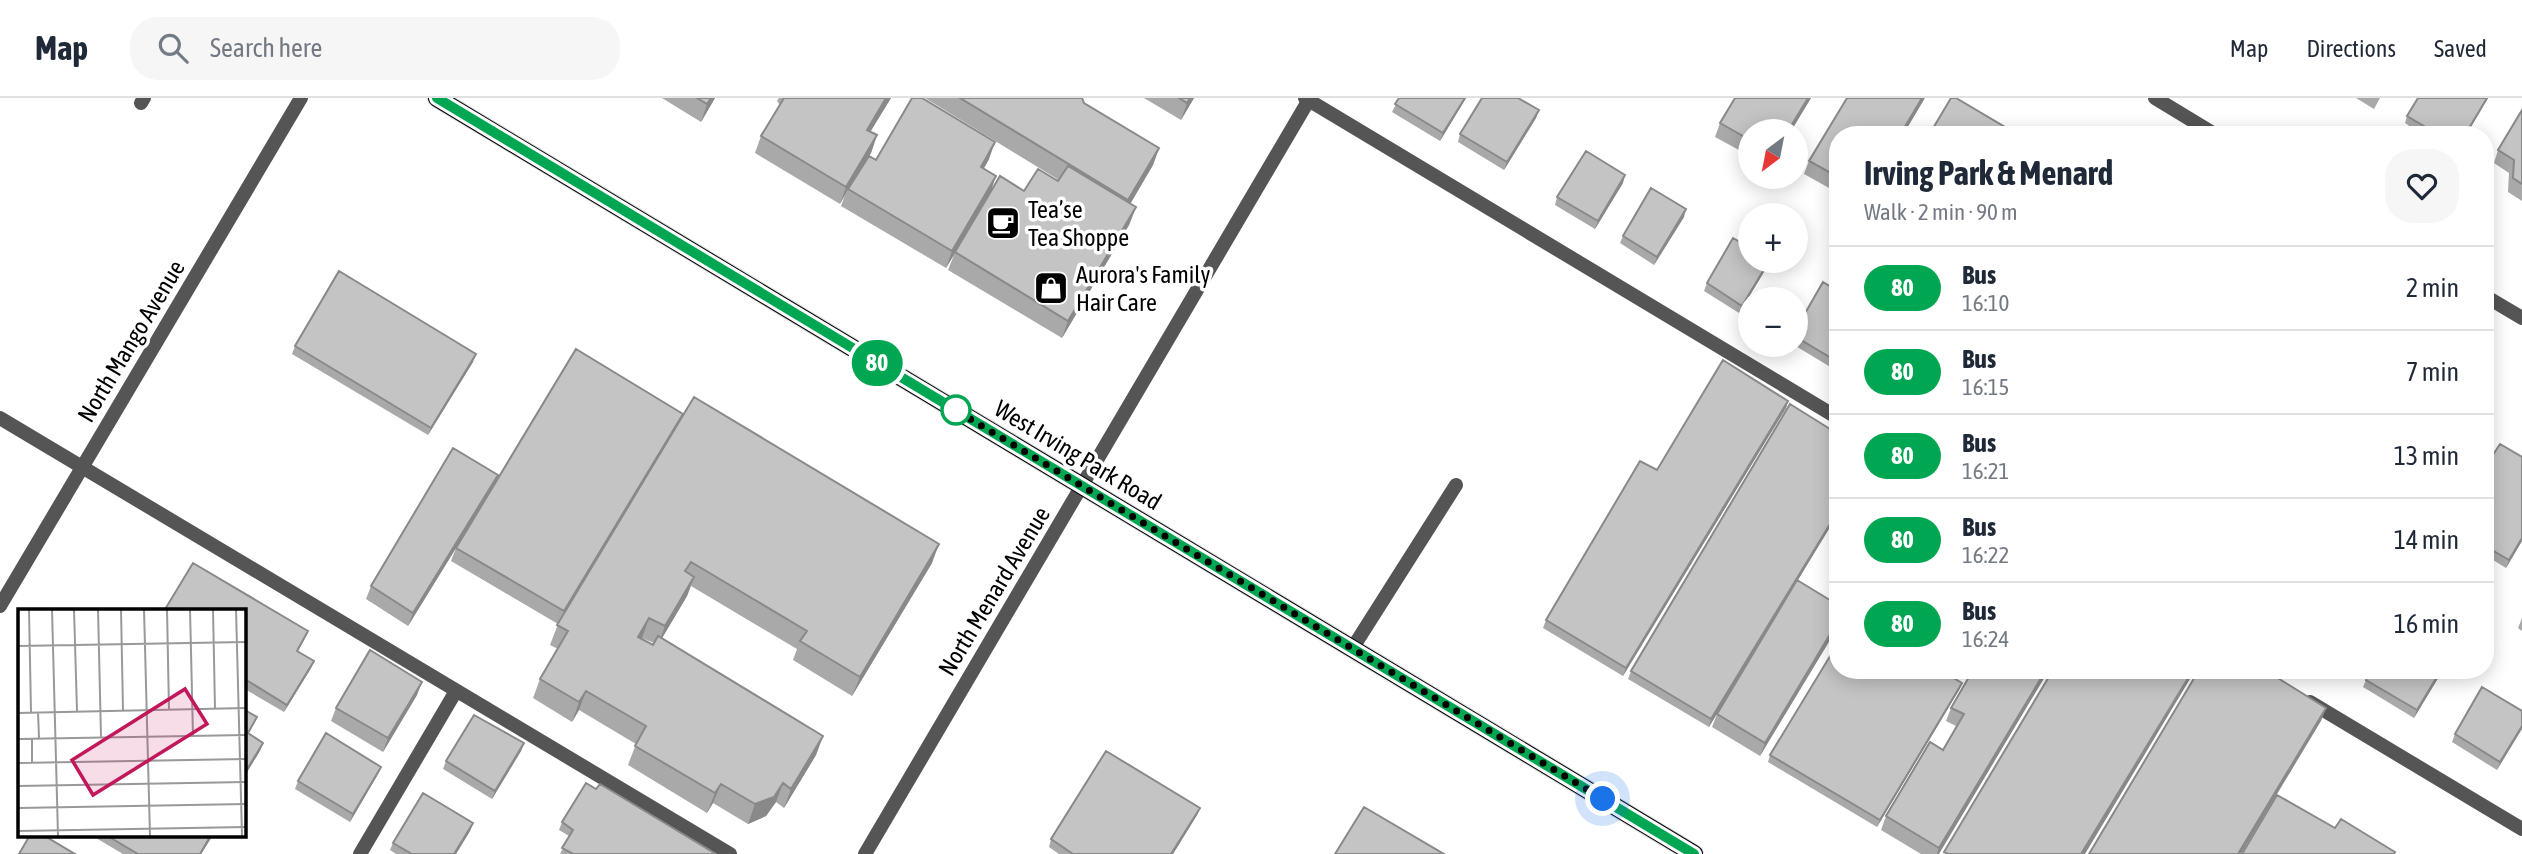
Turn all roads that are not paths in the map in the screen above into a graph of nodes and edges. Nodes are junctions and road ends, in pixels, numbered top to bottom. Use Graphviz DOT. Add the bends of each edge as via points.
graph roads {
  1 [pos="301,98"];
  2 [pos="437,98"];
  3 [pos="2155,98"];
  4 [pos="1308,99"];
  5 [pos="2201,126"];
  6 [pos="2494,301"];
  7 [pos="2522,318"];
  8 [pos="1829,413"];
  9 [pos="0,418"];
  10 [pos="83,467"];
  11 [pos="1456,485"];
  12 [pos="1082,487"];
  13 [pos="0,606"];
  14 [pos="1352,649"];
  15 [pos="456,691"];
  16 [pos="2294,692"];
  17 [pos="2522,829"];
  18 [pos="360,854"];
  19 [pos="730,854"];
  20 [pos="865,854"];
  21 [pos="1694,854"];
  1 -- 10 [label="street, North Mango Avenue"];
  2 -- 12 [label="main road, West Irving Park Road"];
  3 -- 5 [label="street"];
  4 -- 8 [label="street"];
  4 -- 12 [label="street, North Menard Avenue"];
  6 -- 7 [label="street"];
  9 -- 10 [label="street"];
  10 -- 13 [label="street, North Mango Avenue"];
  10 -- 15 [label="street"];
  11 -- 14 [label="street"];
  12 -- 14 [label="main road, West Irving Park Road"];
  12 -- 20 [label="street, North Menard Avenue"];
  14 -- 21 [label="main road, West Irving Park Road"];
  15 -- 18 [label="street"];
  15 -- 19 [label="street"];
  16 -- 17 [label="street"];
}
